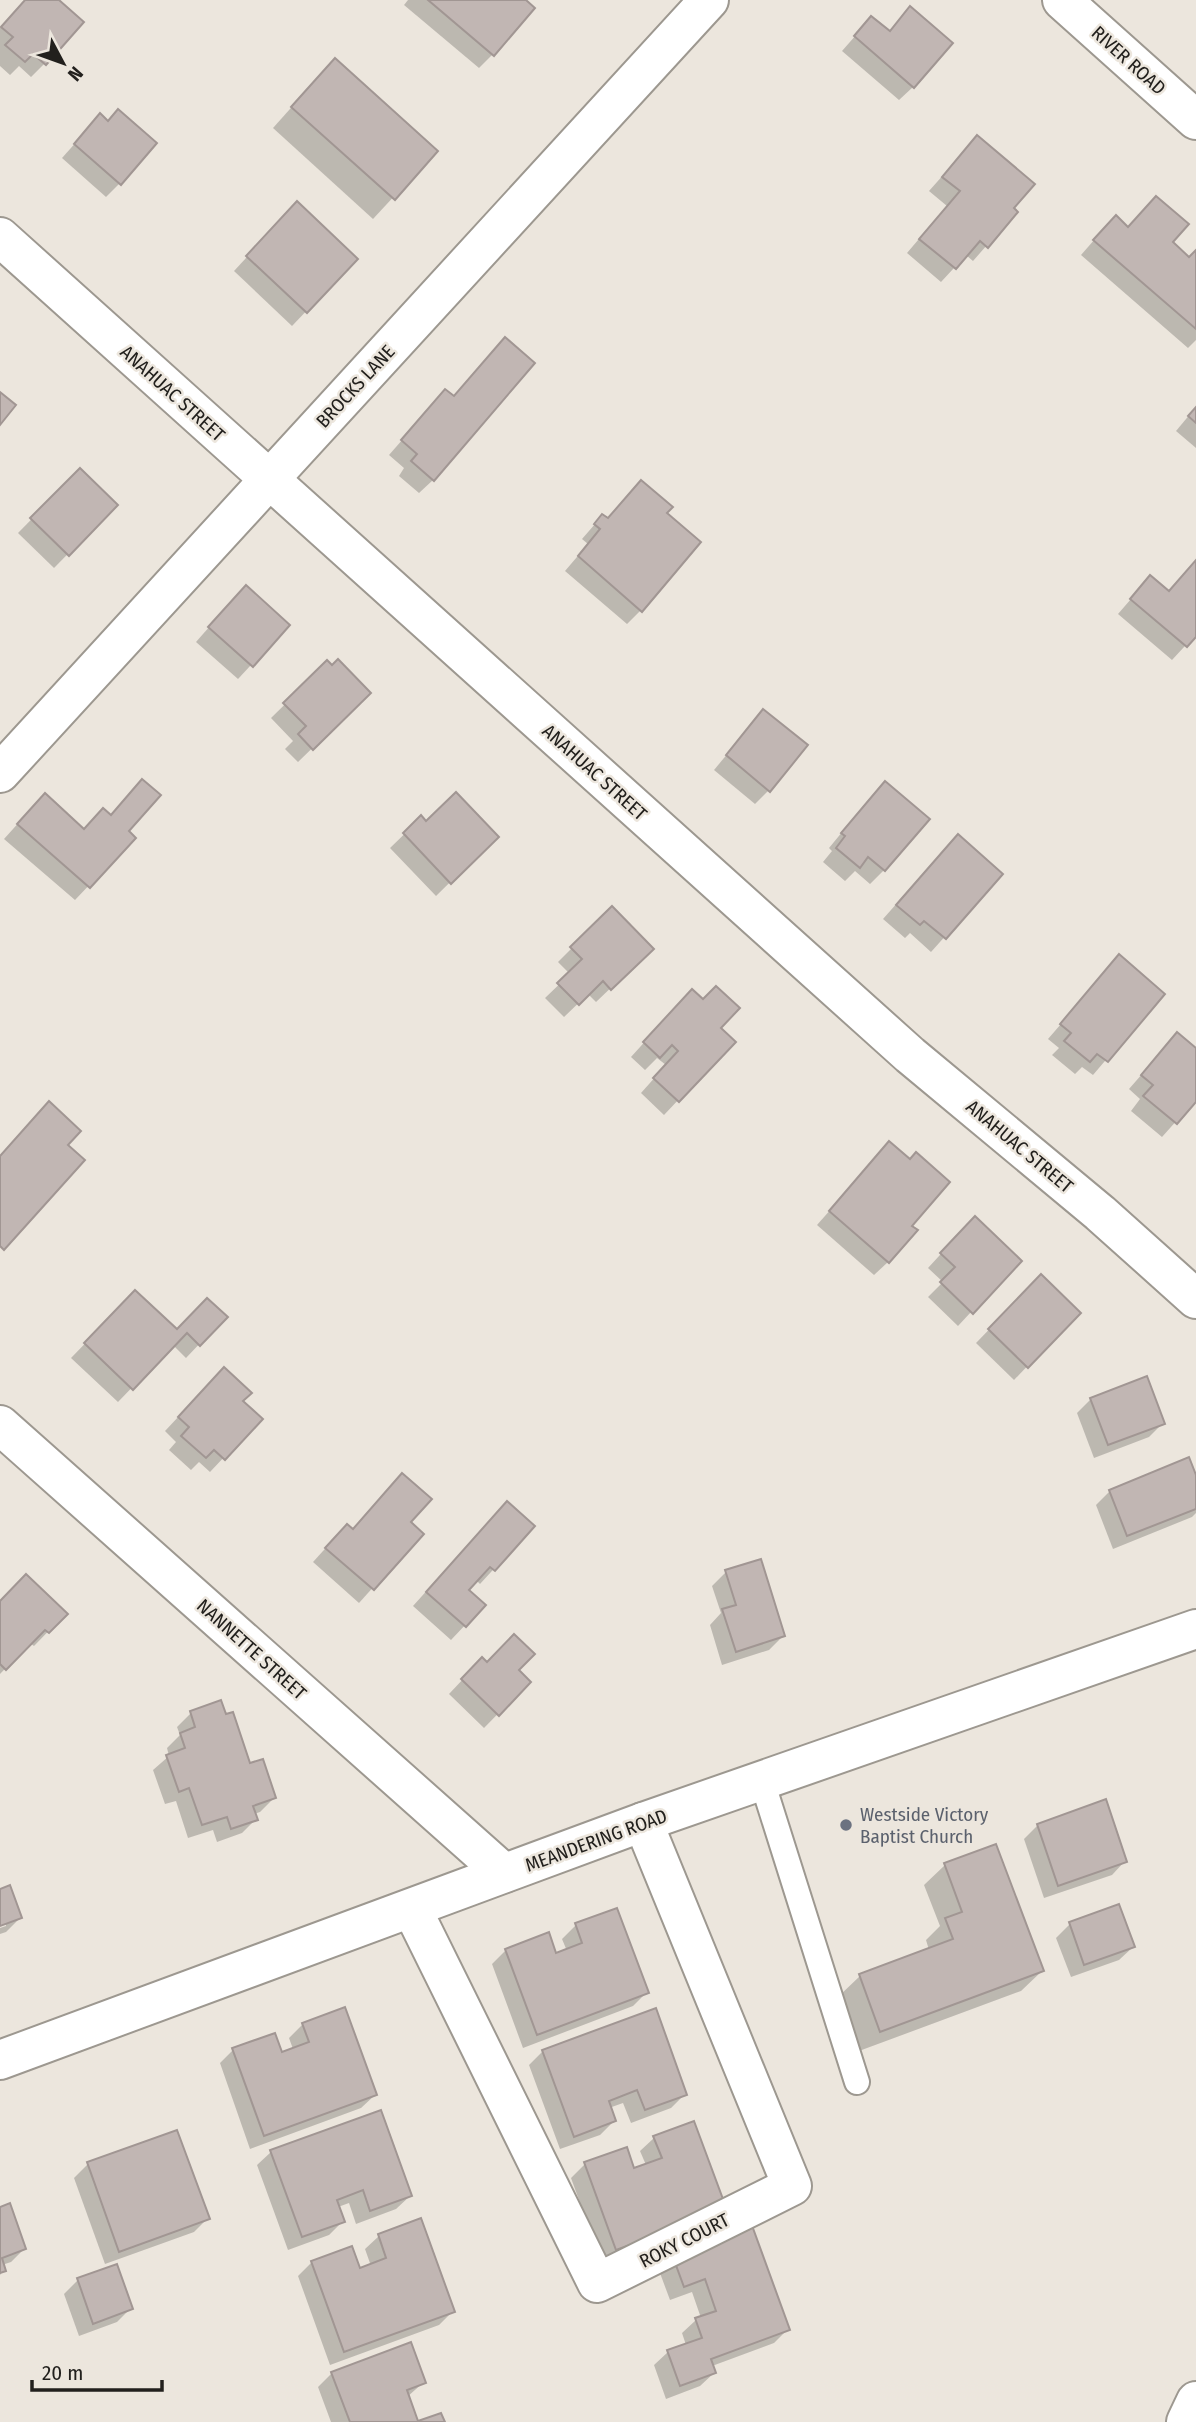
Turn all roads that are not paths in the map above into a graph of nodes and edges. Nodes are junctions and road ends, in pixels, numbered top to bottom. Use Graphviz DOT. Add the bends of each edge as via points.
graph roads {
  1 [pos="709,0"];
  2 [pos="1062,0"];
  3 [pos="1196,120"];
  4 [pos="0,237"];
  5 [pos="269,479"];
  6 [pos="0,773"];
  7 [pos="1196,1299"];
  8 [pos="0,1425"];
  9 [pos="1196,1629"];
  10 [pos="762,1781"];
  11 [pos="643,1822"];
  12 [pos="504,1873"];
  13 [pos="412,1909"];
  14 [pos="0,2060"];
  15 [pos="857,2082"];
  16 [pos="1196,2401"];
  17 [pos="1186,2422"];
  1 -- 5 [label="street, BROCKS LANE"];
  2 -- 3 [label="street, RIVER ROAD"];
  4 -- 5 [label="street, ANAHUAC STREET"];
  5 -- 6 [label="street, BROCKS LANE"];
  5 -- 7 [label="street, ANAHUAC STREET" via="910,1055"];
  8 -- 12 [label="street, NANNETTE STREET"];
  9 -- 10 [label="street, MEANDERING ROAD"];
  10 -- 11 [label="street, MEANDERING ROAD"];
  10 -- 15 [label="lane"];
  11 -- 12 [label="street, MEANDERING ROAD"];
  11 -- 13 [label="street, ROKY COURT" via="792,2186 597,2283"];
  12 -- 13 [label="street, MEANDERING ROAD"];
  13 -- 14 [label="street, MEANDERING ROAD"];
  16 -- 17 [label="street"];
}
